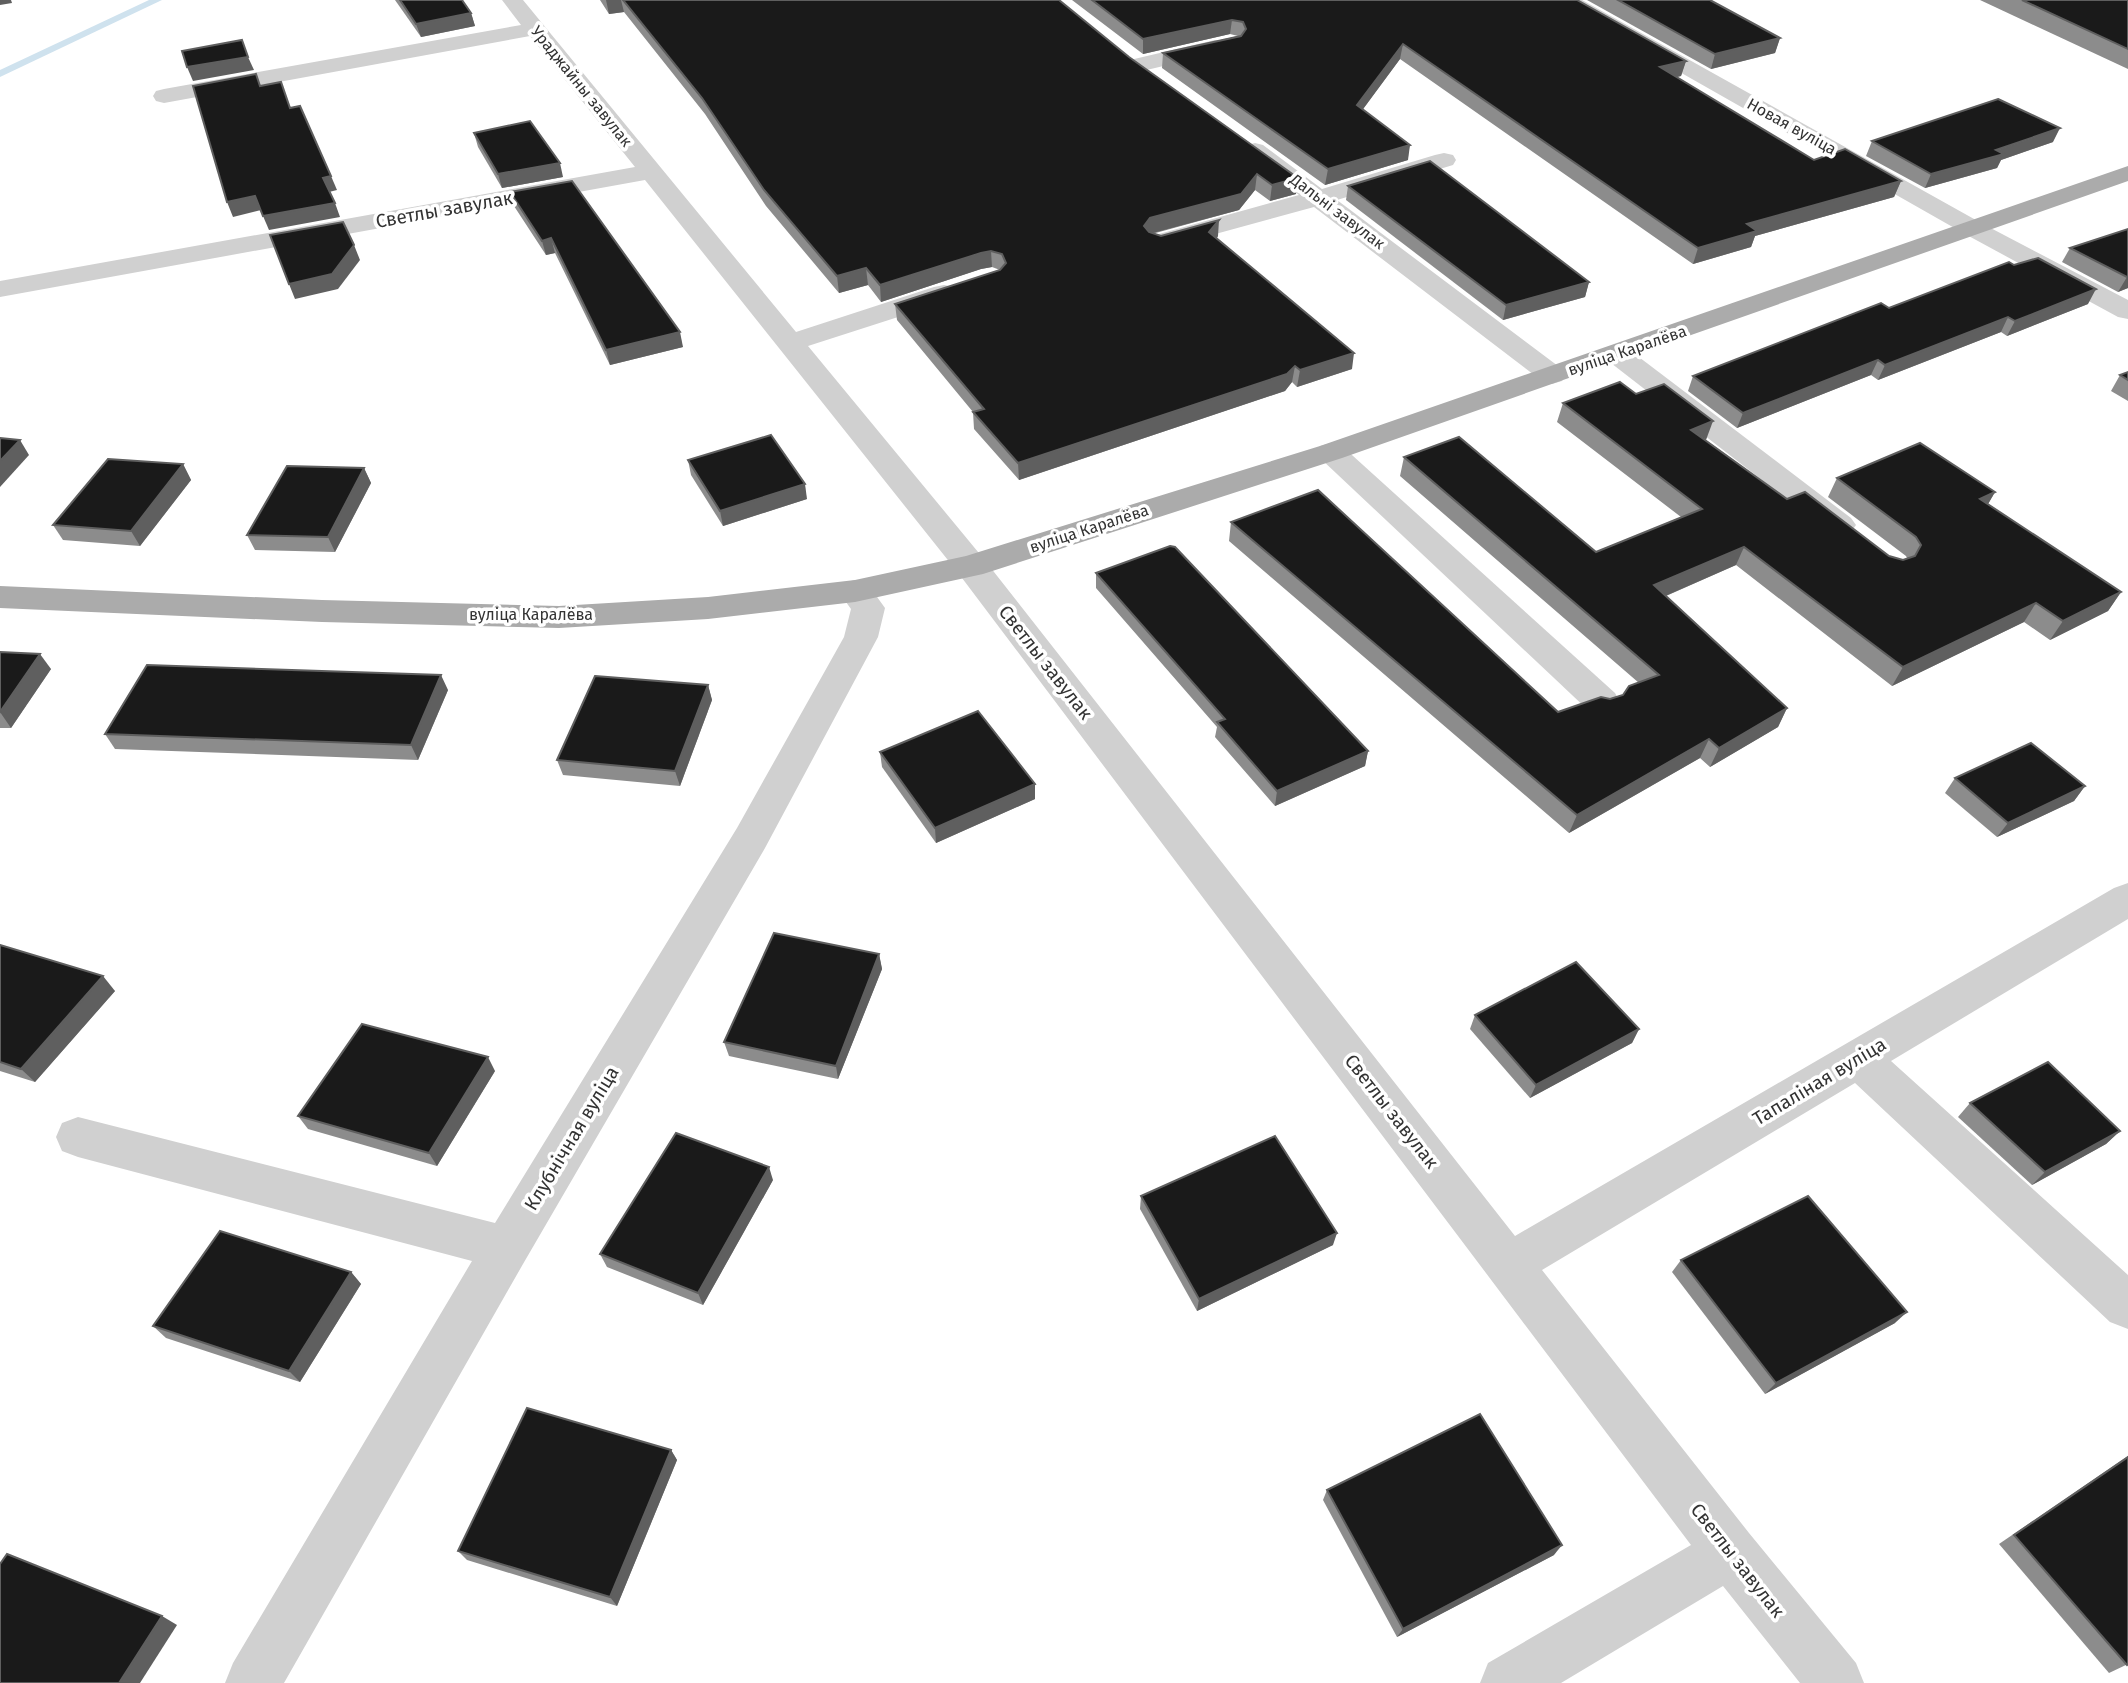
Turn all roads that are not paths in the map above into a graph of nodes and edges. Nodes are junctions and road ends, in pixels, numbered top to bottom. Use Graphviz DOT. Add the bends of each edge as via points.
graph roads {
  1 [pos="512,0"];
  2 [pos="1567,0"];
  3 [pos="536,29"];
  4 [pos="1231,43"];
  5 [pos="1117,49"];
  6 [pos="1138,65"];
  7 [pos="1160,80"];
  8 [pos="164,96"];
  9 [pos="1235,135"];
  10 [pos="1444,160"];
  11 [pos="652,172"];
  12 [pos="2128,173"];
  13 [pos="1321,197"];
  14 [pos="1974,229"];
  15 [pos="1159,242"];
  16 [pos="965,286"];
  17 [pos="0,289"];
  18 [pos="2128,311"];
  19 [pos="789,343"];
  20 [pos="1617,354"];
  21 [pos="1552,375"];
  22 [pos="1331,452"];
  23 [pos="1859,540"];
  24 [pos="971,566"];
  25 [pos="855,591"];
  26 [pos="0,597"];
  27 [pos="1602,702"];
  28 [pos="2128,899"];
  29 [pos="1858,1058"];
  30 [pos="78,1137"];
  31 [pos="506,1248"];
  32 [pos="1510,1264"];
  33 [pos="2127,1306"];
  34 [pos="1730,1552"];
  35 [pos="253,1683"];
  36 [pos="1508,1683"];
  37 [pos="1836,1683"];
  1 -- 3 [label="street, Ураджайны завулак"];
  2 -- 14 [label="street, Новая вуліца"];
  3 -- 8 [label="street"];
  3 -- 11 [label="street, Ураджайны завулак"];
  4 -- 6 [label="street"];
  5 -- 6 [label="street"];
  6 -- 7 [label="street"];
  9 -- 13 [label="street, Дальні завулак"];
  10 -- 13 [label="street"];
  11 -- 17 [label="street, Светлы завулак"];
  11 -- 19 [label="street, Светлы завулак"];
  12 -- 14 [label="main road, вуліца Каралёва"];
  13 -- 15 [label="street"];
  13 -- 21 [label="street, Дальні завулак"];
  14 -- 18 [label="street, Новая вуліца"];
  14 -- 20 [label="main road, вуліца Каралёва"];
  16 -- 19 [label="street"];
  19 -- 24 [label="street, Светлы завулак"];
  20 -- 21 [label="main road, вуліца Каралёва"];
  20 -- 23 [label="street"];
  21 -- 22 [label="main road, вуліца Каралёва"];
  22 -- 24 [label="main road, вуліца Каралёва"];
  22 -- 27 [label="street"];
  24 -- 25 [label="main road, вуліца Каралёва"];
  24 -- 32 [label="street, Светлы завулак"];
  25 -- 26 [label="main road, вуліца Каралёва" via="708,608 559,617"];
  25 -- 31 [label="street, Клубнічная вуліца" via="868,608 861,637 751,838"];
  28 -- 29 [label="street, Тапаліная вуліца"];
  29 -- 32 [label="street, Тапаліная вуліца"];
  29 -- 33 [label="street"];
  30 -- 31 [label="street"];
  31 -- 35 [label="street, Клубнічная вуліца"];
  32 -- 34 [label="street, Светлы завулак"];
  34 -- 36 [label="street"];
  34 -- 37 [label="street, Светлы завулак"];
}
